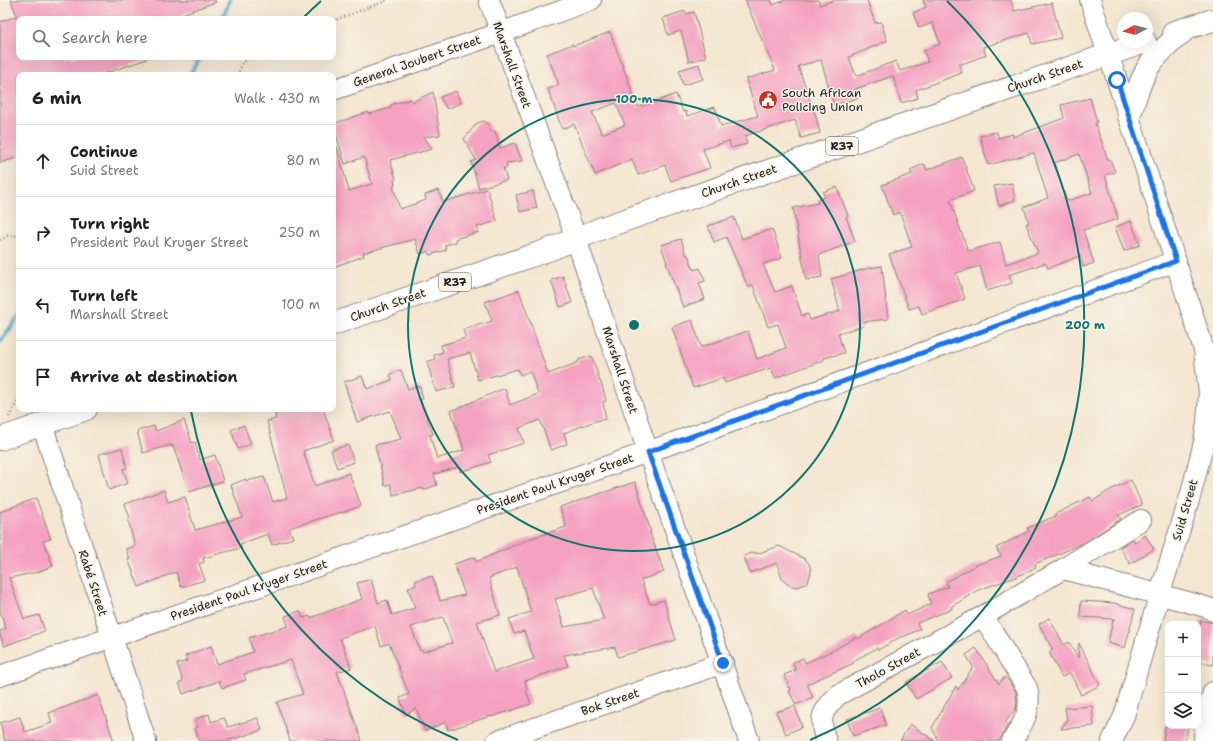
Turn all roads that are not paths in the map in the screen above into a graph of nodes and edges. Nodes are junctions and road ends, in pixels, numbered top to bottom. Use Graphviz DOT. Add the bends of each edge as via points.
graph roads {
  1 [pos="489,0"];
  2 [pos="592,0"];
  3 [pos="1090,0"];
  4 [pos="1213,20"];
  5 [pos="1187,28"];
  6 [pos="500,33"];
  7 [pos="1153,40"];
  8 [pos="1127,48"];
  9 [pos="1108,54"];
  10 [pos="336,89"];
  11 [pos="1129,116"];
  12 [pos="576,239"];
  13 [pos="1176,261"];
  14 [pos="336,323"];
  15 [pos="1210,367"];
  16 [pos="77,412"];
  17 [pos="42,424"];
  18 [pos="0,439"];
  19 [pos="648,452"];
  20 [pos="1141,520"];
  21 [pos="1063,569"];
  22 [pos="1160,594"];
  23 [pos="1213,611"];
  24 [pos="983,616"];
  25 [pos="111,638"];
  26 [pos="723,663"];
  27 [pos="0,676"];
  28 [pos="1213,692"];
  29 [pos="146,741"];
  30 [pos="497,741"];
  31 [pos="749,741"];
  32 [pos="826,741"];
  33 [pos="1012,741"];
  34 [pos="1112,741"];
  35 [pos="1204,741"];
  1 -- 6 [label="street, Marshall Street"];
  2 -- 6 [label="street, General Joubert Street"];
  3 -- 9 [label="street, Suid Street"];
  4 -- 5 [label="main road, Church Street / R37"];
  5 -- 7 [label="main road, Church Street / R37"];
  5 -- 11 [label="main road" via="1148,67"];
  6 -- 10 [label="street, General Joubert Street"];
  6 -- 12 [label="street, Marshall Street"];
  8 -- 9 [label="main road, Church Street / R37"];
  9 -- 11 [label="street, Suid Street"];
  9 -- 12 [label="main road, Church Street / R37"];
  11 -- 13 [label="street, Suid Street"];
  12 -- 14 [label="main road, Church Street / R37"];
  12 -- 19 [label="street, Marshall Street"];
  13 -- 15 [label="street, Suid Street"];
  13 -- 19 [label="street, President Paul Kruger Street"];
  15 -- 22 [label="street, Suid Street" via="1204,442"];
  16 -- 17 [label="main road"];
  17 -- 18 [label="main road"];
  17 -- 25 [label="street, Rabé Street"];
  19 -- 25 [label="street, President Paul Kruger Street"];
  19 -- 26 [label="street, Marshall Street"];
  20 -- 21 [label="street, Tholo Street"];
  21 -- 22 [label="street" via="1105,582"];
  21 -- 24 [label="street, Tholo Street"];
  22 -- 23 [label="street"];
  22 -- 34 [label="street, Suid Street" via="1124,716"];
  24 -- 32 [label="street, Tholo Street" via="838,695 826,707 822,719"];
  24 -- 33 [label="street" via="1030,699 1024,721"];
  25 -- 27 [label="street, President Paul Kruger Street"];
  25 -- 29 [label="street, Rabé Street"];
  26 -- 30 [label="street, Bok Street"];
  26 -- 31 [label="street, Marshall Street"];
  28 -- 35 [label="street" via="1205,721"];
}
